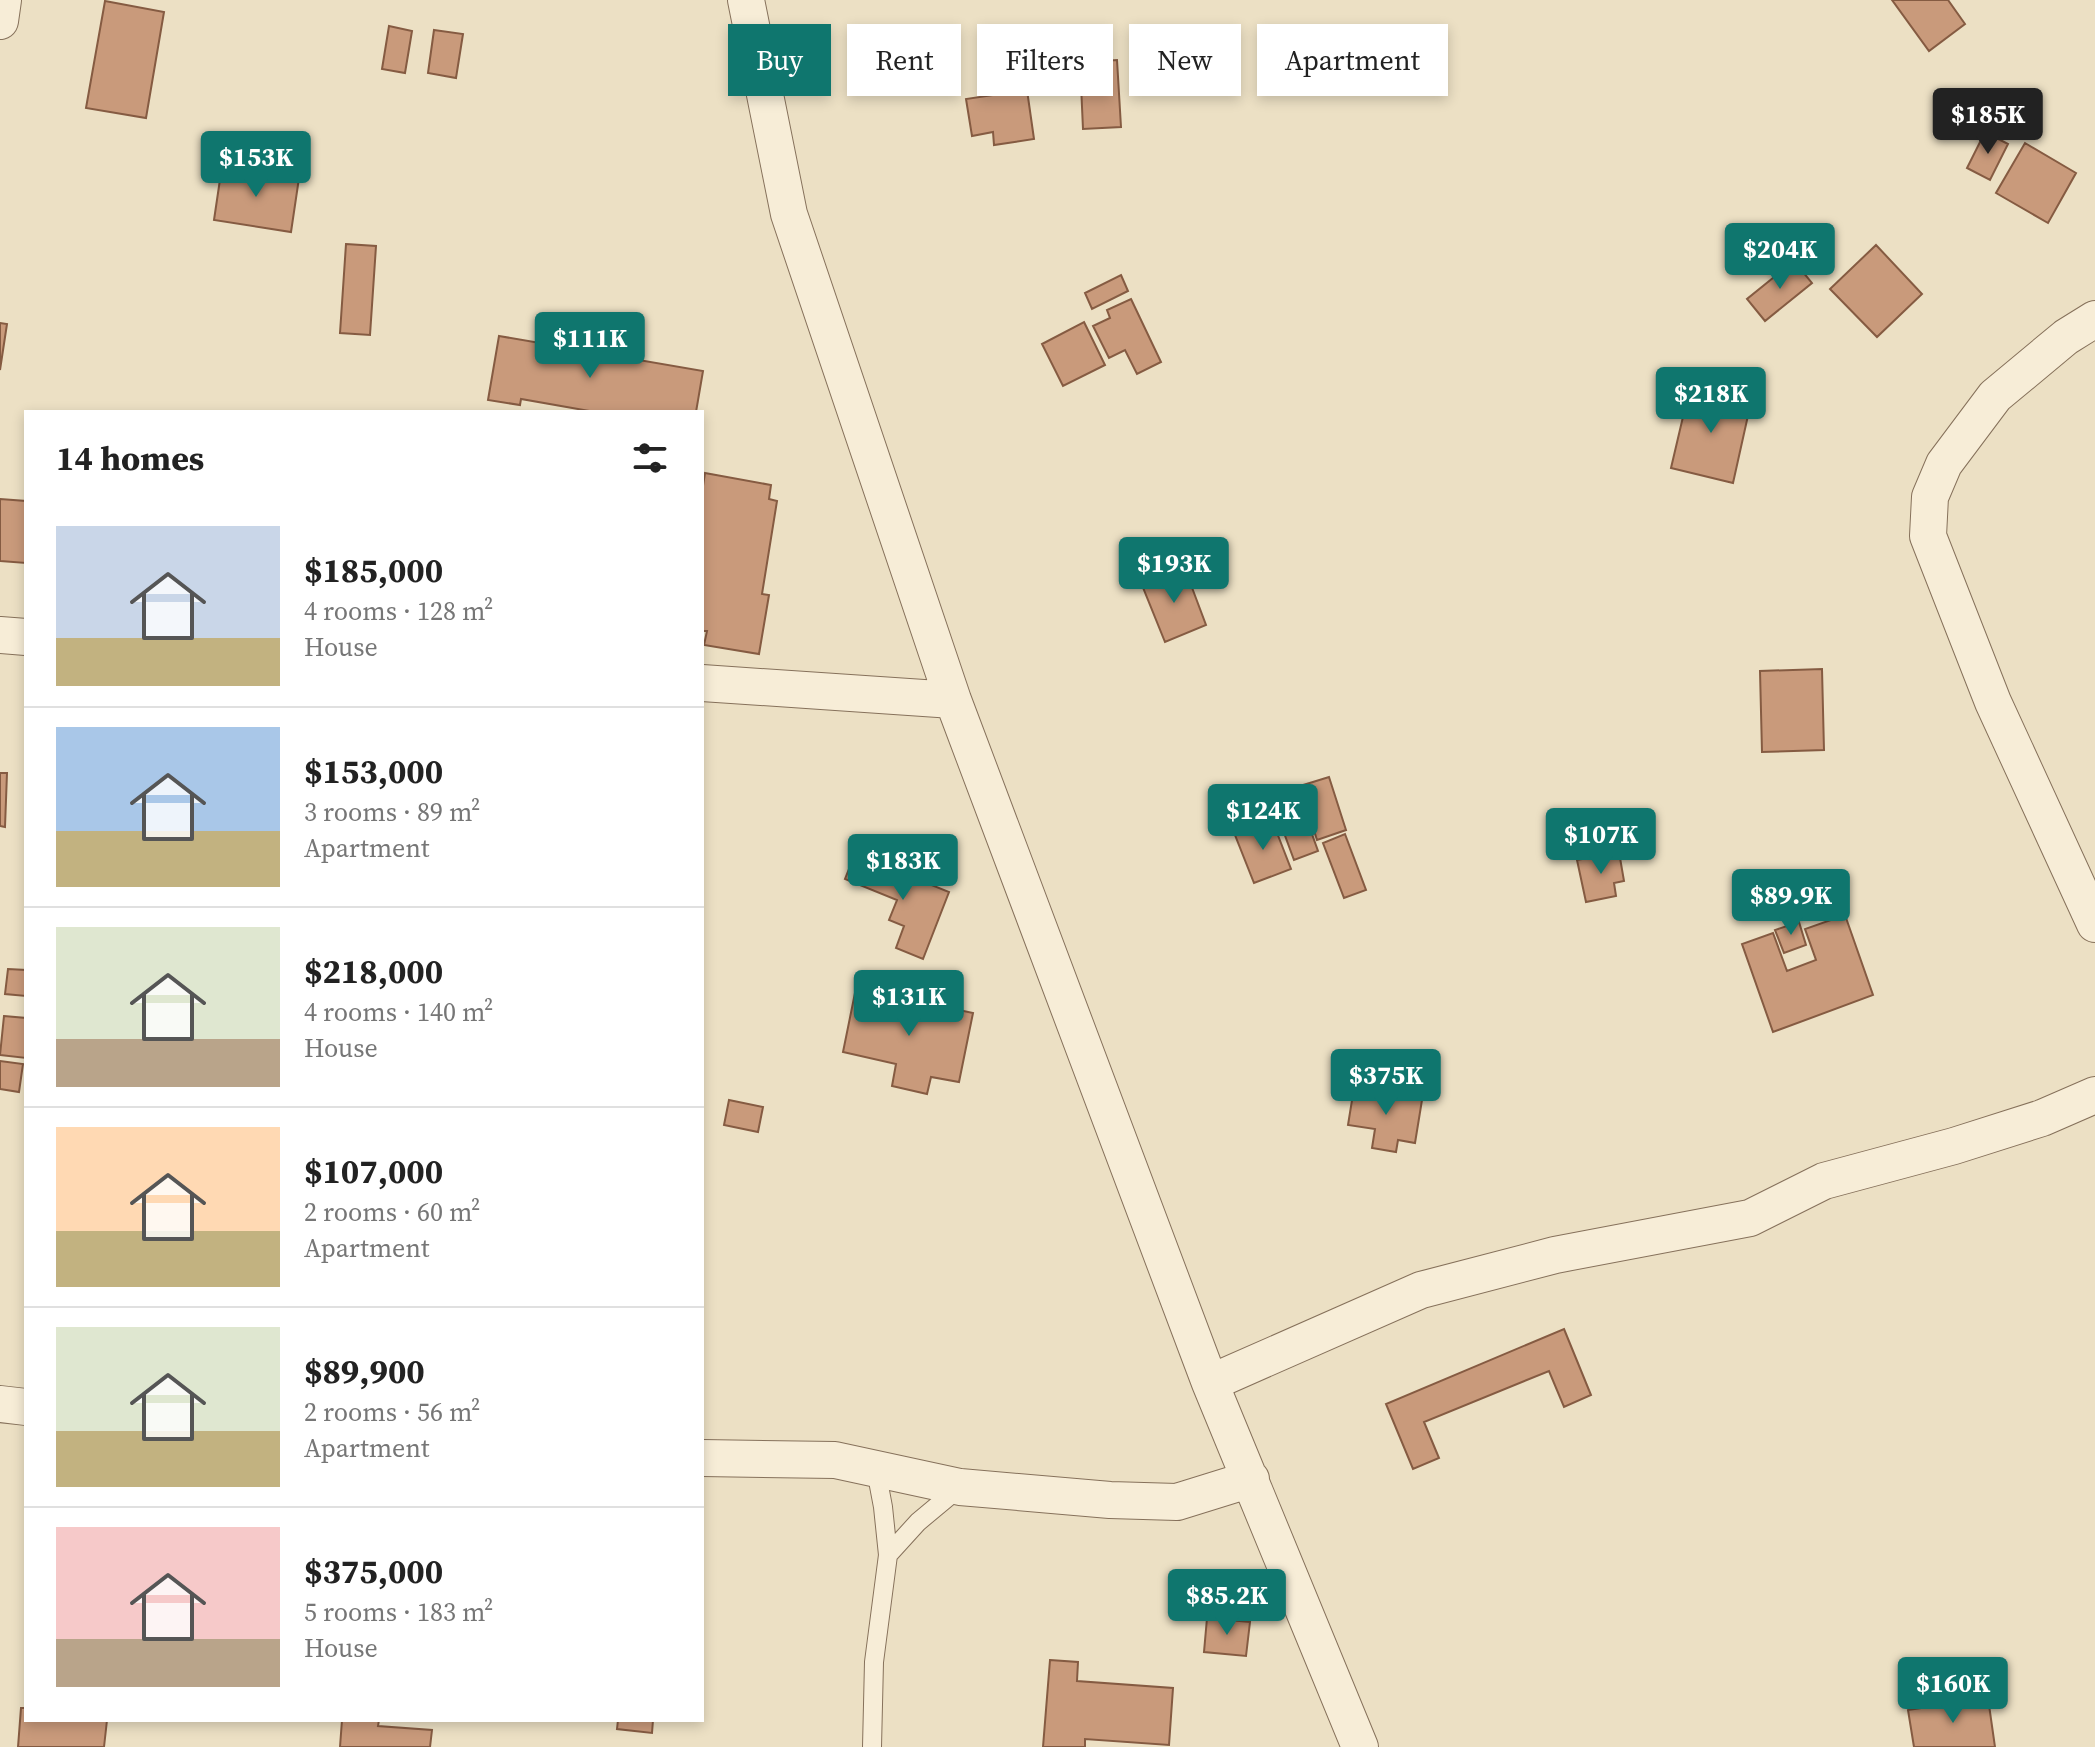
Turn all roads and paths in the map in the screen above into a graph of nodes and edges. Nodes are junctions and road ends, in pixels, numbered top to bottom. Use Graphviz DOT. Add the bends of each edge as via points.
graph roads {
  1 [pos="3,0"];
  2 [pos="746,0"];
  3 [pos="0,21"];
  4 [pos="2095,319"];
  5 [pos="0,635"];
  6 [pos="24,637"];
  7 [pos="704,683"];
  8 [pos="953,700"];
  9 [pos="2095,924"];
  10 [pos="2095,1095"];
  11 [pos="1210,1383"];
  12 [pos="0,1404"];
  13 [pos="24,1407"];
  14 [pos="704,1458"];
  15 [pos="876,1470"];
  16 [pos="1251,1479"];
  17 [pos="960,1487"];
  18 [pos="888,1555"];
  19 [pos="872,1747"];
  20 [pos="1360,1747"];
  1 -- 3 [label="street"];
  2 -- 8 [label="street" via="789,214"];
  4 -- 9 [label="street" via="1995,396 1944,464 1930,497 1928,536 1993,702"];
  5 -- 6 [label="street"];
  7 -- 8 [label="street"];
  8 -- 11 [label="street"];
  10 -- 11 [label="street" via="1954,1146 1824,1181 1750,1218 1555,1255 1421,1290"];
  11 -- 16 [label="street"];
  12 -- 13 [label="street"];
  14 -- 15 [label="street" via="835,1460"];
  15 -- 17 [label="street"];
  15 -- 18 [label="lane"];
  16 -- 17 [label="street" via="1177,1502"];
  16 -- 20 [label="street"];
  17 -- 18 [label="lane"];
  18 -- 19 [label="lane" via="874,1662"];
}
